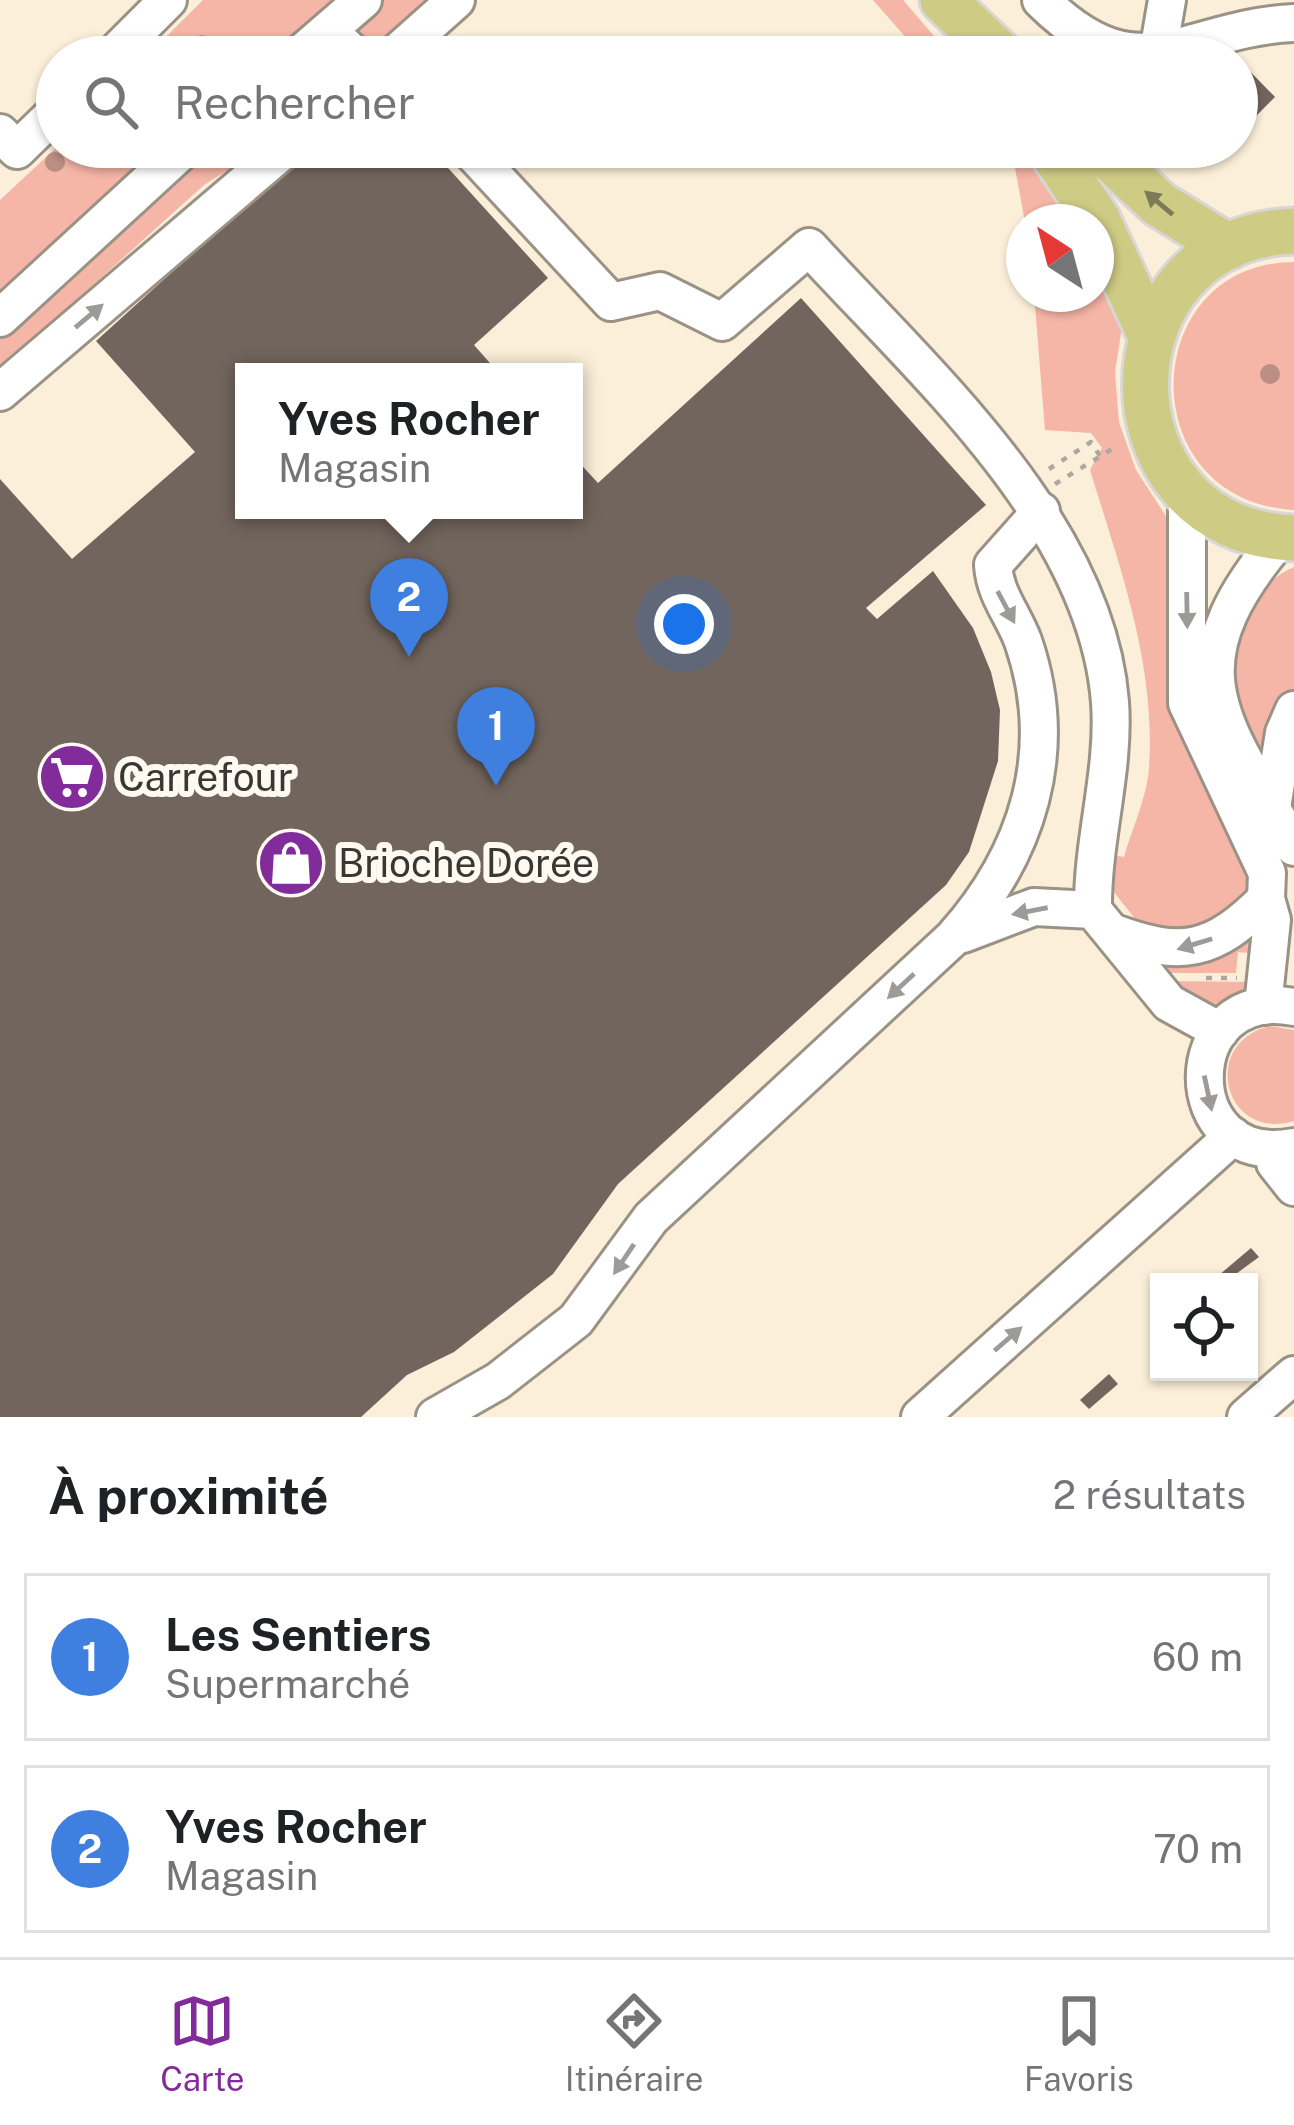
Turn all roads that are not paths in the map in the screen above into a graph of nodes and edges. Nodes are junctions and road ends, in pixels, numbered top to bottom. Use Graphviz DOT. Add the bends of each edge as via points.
graph roads {
  1 [pos="168,0"];
  2 [pos="363,0"];
  3 [pos="455,0"];
  4 [pos="1041,0"];
  5 [pos="1167,0"];
  6 [pos="944,1"];
  7 [pos="333,16"];
  8 [pos="1294,22"];
  9 [pos="132,36"];
  10 [pos="306,36"];
  11 [pos="415,36"];
  12 [pos="970,36"];
  13 [pos="981,36"];
  14 [pos="1078,36"];
  15 [pos="1161,36"];
  16 [pos="1231,36"];
  17 [pos="36,131"];
  18 [pos="0,133"];
  19 [pos="164,168"];
  20 [pos="262,168"];
  21 [pos="486,168"];
  22 [pos="1063,168"];
  23 [pos="1120,168"];
  24 [pos="1288,225"];
  25 [pos="1228,247"];
  26 [pos="0,318"];
  27 [pos="1151,336"];
  28 [pos="0,392"];
  29 [pos="1187,493"];
  30 [pos="1045,499"];
  31 [pos="1287,538"];
  32 [pos="1294,710"];
  33 [pos="1272,808"];
  34 [pos="1294,847"];
  35 [pos="1276,897"];
  36 [pos="1103,921"];
  37 [pos="953,938"];
  38 [pos="1294,945"];
  39 [pos="1280,1006"];
  40 [pos="1220,1031"];
  41 [pos="1233,1136"];
  42 [pos="1284,1149"];
  43 [pos="1294,1187"];
  44 [pos="1294,1375"];
  45 [pos="435,1417"];
  46 [pos="920,1417"];
  47 [pos="1246,1417"];
  1 -- 9 [label="street"];
  2 -- 7 [label="street"];
  3 -- 11 [label="street"];
  4 -- 14 [label="street"];
  5 -- 15 [label="street"];
  6 -- 12 [label="main road"];
  6 -- 13 [label="main road"];
  7 -- 10 [label="street"];
  8 -- 16 [label="street"];
  17 -- 18 [label="street" via="17,150"];
  19 -- 26 [label="street"];
  28 -- 20 [label="street, one-way"];
  21 -- 30 [label="street" via="610,302 660,291 722,322 809,247"];
  22 -- 27 [label="main road" via="1097,219"];
  25 -- 23 [label="main road, one-way" via="1159,204"];
  24 -- 25 [label="main road"];
  25 -- 27 [label="main road" via="1180,284"];
  27 -- 29 [label="main road" via="1147,420"];
  29 -- 31 [label="main road" via="1230,524"];
  29 -- 35 [label="street, one-way" via="1186,704"];
  30 -- 36 [label="street" via="1106,664 1111,745 1092,866"];
  30 -- 37 [label="street, one-way" via="993,565 1035,688 1039,770 1026,824"];
  31 -- 33 [label="street" via="1240,587 1213,670 1224,713"];
  32 -- 33 [label="street"];
  33 -- 34 [label="street"];
  35 -- 36 [label="street, one-way" via="1220,936 1181,950"];
  35 -- 39 [label="street"];
  36 -- 37 [label="street, one-way" via="1034,907"];
  36 -- 40 [label="street" via="1168,1003"];
  37 -- 45 [label="street, one-way" via="650,1218 576,1320 498,1382"];
  38 -- 39 [label="street"];
  39 -- 40 [label="street" via="1239,1015"];
  40 -- 41 [label="street, one-way" via="1203,1078 1211,1111"];
  41 -- 42 [label="street"];
  46 -- 41 [label="street, one-way"];
  42 -- 43 [label="street" via="1275,1163"];
  44 -- 47 [label="street"];
}
